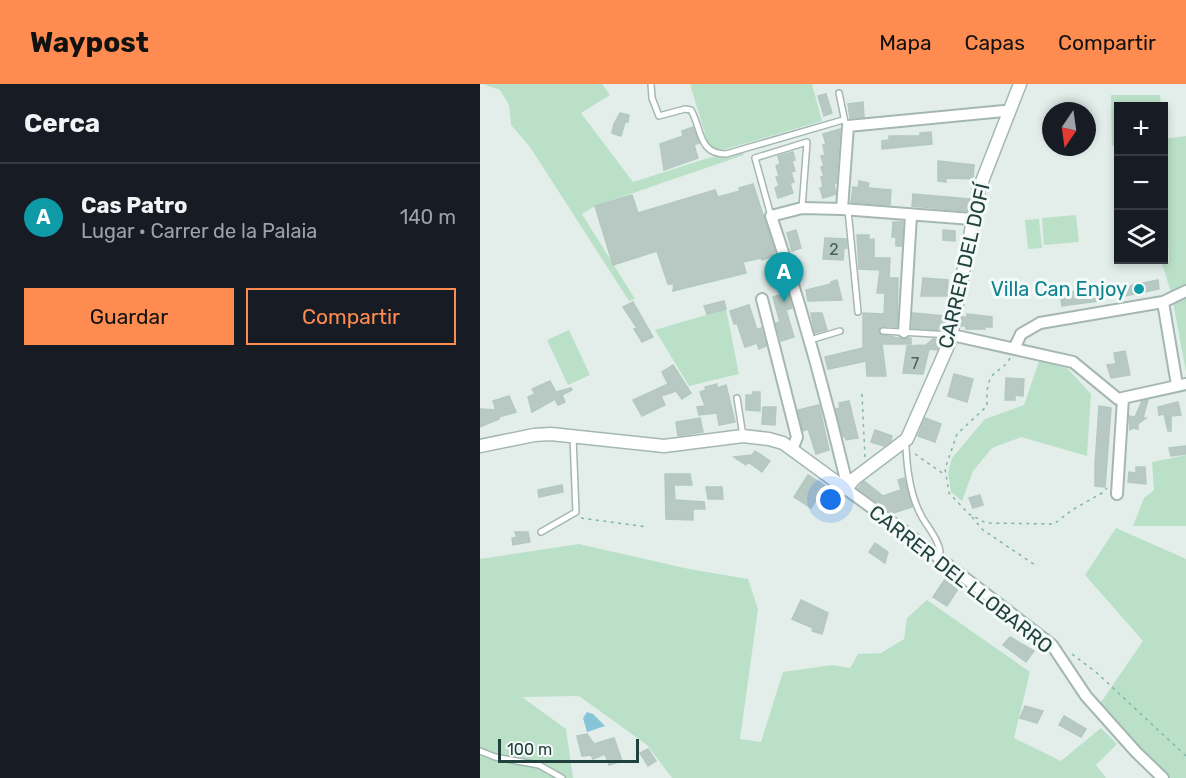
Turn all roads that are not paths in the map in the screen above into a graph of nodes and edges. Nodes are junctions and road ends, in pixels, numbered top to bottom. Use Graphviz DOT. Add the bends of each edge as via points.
graph roads {
  1 [pos="651,84"];
  2 [pos="1020,84"];
  3 [pos="838,93"];
  4 [pos="1008,112"];
  5 [pos="845,123"];
  6 [pos="777,139"];
  7 [pos="781,150"];
  8 [pos="802,208"];
  9 [pos="845,210"];
  10 [pos="911,215"];
  11 [pos="771,216"];
  12 [pos="972,219"];
  13 [pos="1186,291"];
  14 [pos="762,298"];
  15 [pos="1163,302"];
  16 [pos="858,312"];
  17 [pos="840,331"];
  18 [pos="883,331"];
  19 [pos="904,332"];
  20 [pos="952,335"];
  21 [pos="810,340"];
  22 [pos="1014,349"];
  23 [pos="1182,385"];
  24 [pos="737,398"];
  25 [pos="1123,398"];
  26 [pos="573,435"];
  27 [pos="742,436"];
  28 [pos="480,446"];
  29 [pos="906,447"];
  30 [pos="792,450"];
  31 [pos="846,489"];
  32 [pos="1112,490"];
  33 [pos="542,532"];
  34 [pos="937,556"];
  35 [pos="480,751"];
  36 [pos="562,778"];
  37 [pos="1163,778"];
  1 -- 6 [label="lane" via="659,116 691,110 705,144 716,154"];
  2 -- 4 [label="street, CARRER DEL DOFÍ"];
  3 -- 5 [label="lane"];
  4 -- 5 [label="street"];
  4 -- 12 [label="street, CARRER DEL DOFÍ"];
  5 -- 6 [label="lane"];
  5 -- 9 [label="street"];
  6 -- 7 [label="lane"];
  7 -- 8 [label="lane" via="807,142"];
  7 -- 11 [label="lane" via="754,158"];
  8 -- 9 [label="street"];
  8 -- 11 [label="street"];
  9 -- 10 [label="street"];
  9 -- 16 [label="lane"];
  10 -- 12 [label="street"];
  10 -- 19 [label="street"];
  11 -- 21 [label="street"];
  12 -- 20 [label="street, CARRER DEL DOFÍ"];
  13 -- 15 [label="street"];
  14 -- 30 [label="street" via="797,437"];
  15 -- 22 [label="street" via="1040,323 1021,334"];
  15 -- 23 [label="street"];
  17 -- 21 [label="lane"];
  18 -- 19 [label="lane"];
  19 -- 20 [label="lane"];
  20 -- 22 [label="street"];
  20 -- 31 [label="street, CARRER DEL DOFÍ" via="907,439"];
  21 -- 31 [label="street"];
  22 -- 25 [label="street" via="1073,362 1118,399"];
  23 -- 25 [label="street"];
  24 -- 27 [label="lane"];
  25 -- 32 [label="street"];
  26 -- 27 [label="street, CARRER DEL LLOBARRO" via="613,436 664,446"];
  26 -- 28 [label="street, CARRER DEL LLOBARRO" via="534,435"];
  26 -- 33 [label="lane" via="576,512"];
  27 -- 30 [label="street, CARRER DEL LLOBARRO" via="769,439"];
  29 -- 34 [label="lane" via="910,489 921,516 939,543"];
  30 -- 31 [label="street, CARRER DEL LLOBARRO"];
  31 -- 34 [label="street, CARRER DEL LLOBARRO"];
  34 -- 37 [label="street, CARRER DEL LLOBARRO" via="1052,645 1086,696"];
  35 -- 36 [label="lane" via="539,765"];
}
